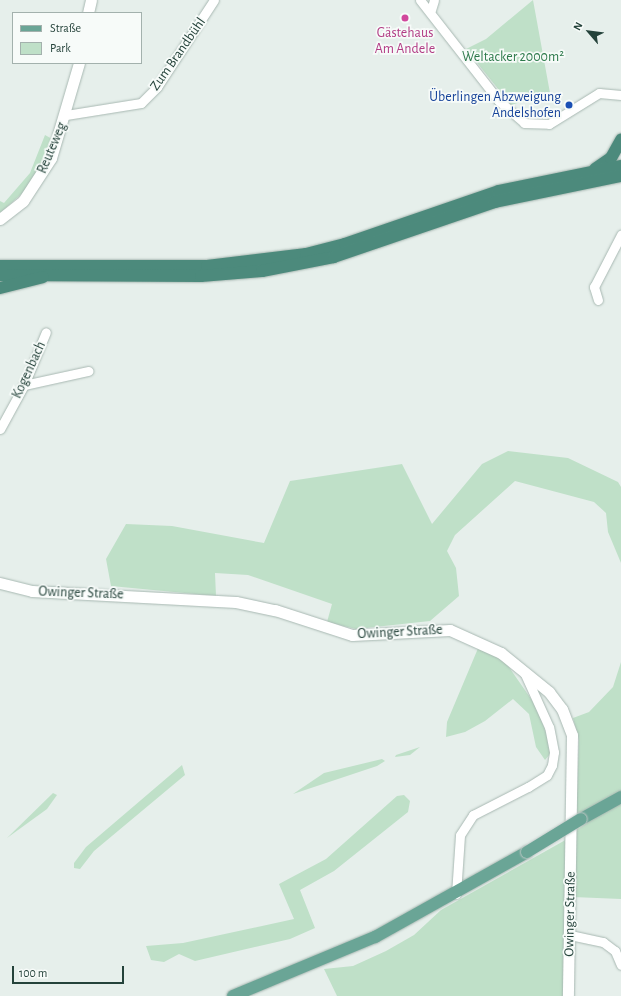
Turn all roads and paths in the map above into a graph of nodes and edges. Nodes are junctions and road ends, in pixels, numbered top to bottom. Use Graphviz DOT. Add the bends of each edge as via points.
graph roads {
  1 [pos="91,0"];
  2 [pos="214,0"];
  3 [pos="420,0"];
  4 [pos="434,0"];
  5 [pos="431,10"];
  6 [pos="88,12"];
  7 [pos="79,64"];
  8 [pos="621,95"];
  9 [pos="66,115"];
  10 [pos="621,140"];
  11 [pos="621,166"];
  12 [pos="592,170"];
  13 [pos="621,176"];
  14 [pos="0,219"];
  15 [pos="621,235"];
  16 [pos="0,266"];
  17 [pos="58,273"];
  18 [pos="0,275"];
  19 [pos="0,288"];
  20 [pos="598,300"];
  21 [pos="46,332"];
  22 [pos="88,371"];
  23 [pos="24,385"];
  24 [pos="0,429"];
  25 [pos="0,583"];
  26 [pos="523,670"];
  27 [pos="621,797"];
  28 [pos="456,894"];
  29 [pos="570,934"];
  30 [pos="621,965"];
  31 [pos="232,996"];
  32 [pos="568,996"];
  1 -- 6 [label="street"];
  2 -- 9 [label="street, Zum Brandbühl" via="157,87 141,103"];
  3 -- 5 [label="street"];
  4 -- 5 [label="street"];
  5 -- 8 [label="street" via="498,100 524,123 549,124 599,93"];
  7 -- 9 [label="street, Reuteweg"];
  9 -- 14 [label="street, Reuteweg" via="41,176 23,201"];
  10 -- 12 [label="highway" via="611,158"];
  11 -- 12 [label="highway"];
  12 -- 16 [label="highway" via="498,191 345,244 306,254 207,266"];
  13 -- 17 [label="highway" via="495,202 375,244 300,265 201,276"];
  15 -- 20 [label="street" via="594,287"];
  17 -- 18 [label="highway"];
  17 -- 19 [label="highway"];
  21 -- 23 [label="street, Kogenbach"];
  22 -- 23 [label="street"];
  23 -- 24 [label="street, Kogenbach"];
  25 -- 26 [label="street, Owinger Straße" via="32,591 236,602 275,610 352,635 450,630 479,641"];
  26 -- 28 [label="street" via="540,701 554,752 546,774 528,787 473,815 460,836"];
  26 -- 29 [label="street, Owinger Straße" via="562,710 572,735"];
  27 -- 28 [label="main road, bridge"];
  28 -- 31 [label="main road" via="375,937"];
  29 -- 30 [label="street" via="603,942 615,951"];
  29 -- 32 [label="street, Owinger Straße"];
}
